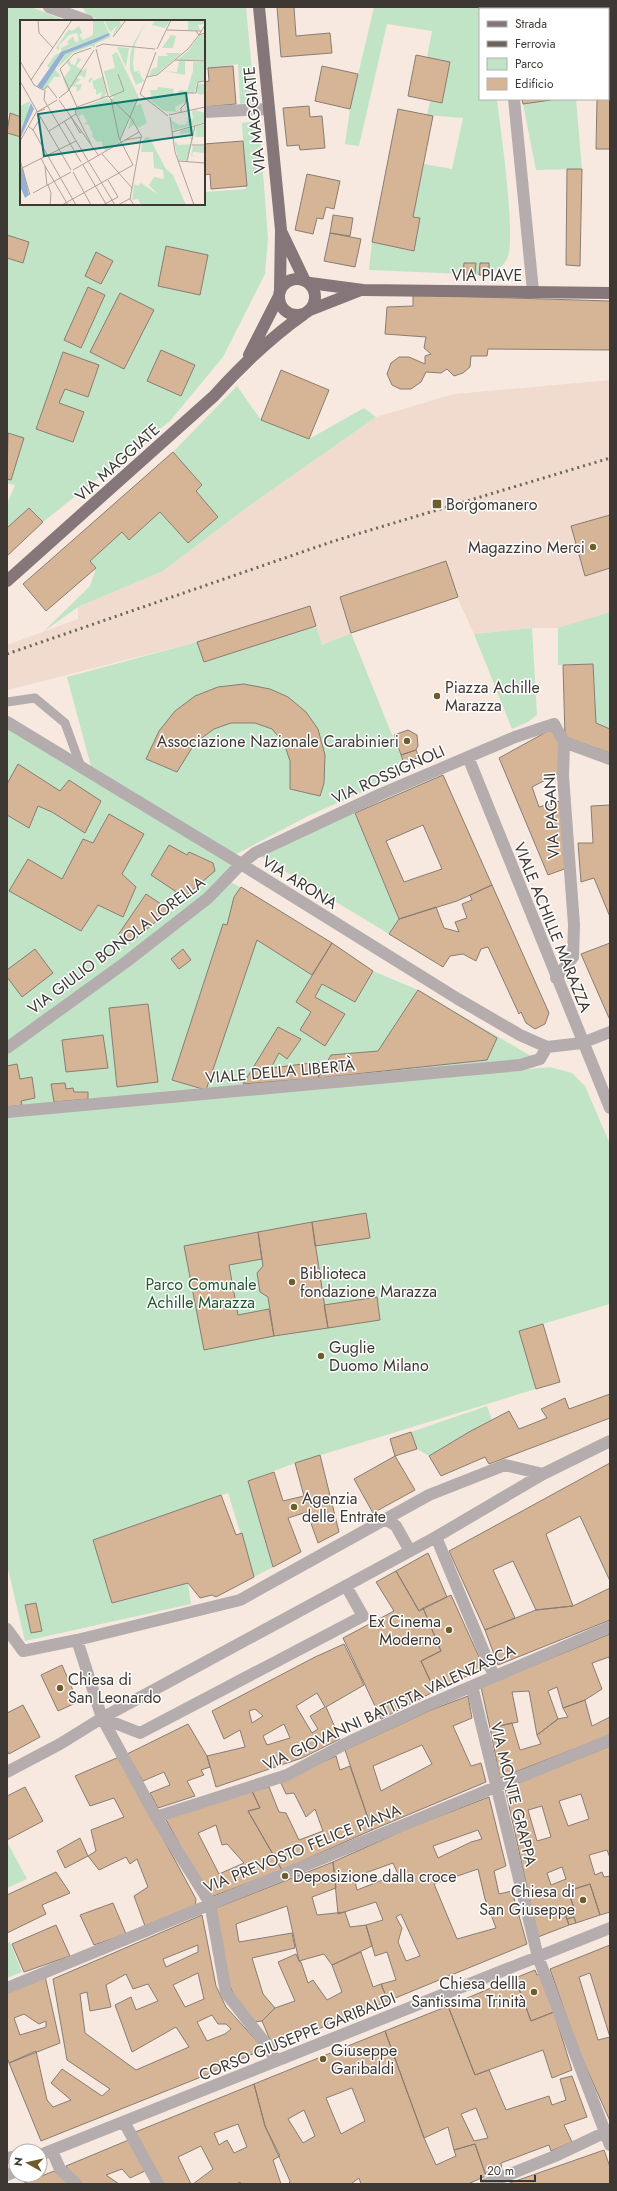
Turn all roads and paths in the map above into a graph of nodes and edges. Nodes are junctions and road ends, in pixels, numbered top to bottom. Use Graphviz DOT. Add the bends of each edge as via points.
graph roads {
  1 [pos="49,7"];
  2 [pos="259,7"];
  3 [pos="85,20"];
  4 [pos="514,100"];
  5 [pos="269,110"];
  6 [pos="205,112"];
  7 [pos="281,230"];
  8 [pos="307,281"];
  9 [pos="363,290"];
  10 [pos="533,291"];
  11 [pos="279,293"];
  12 [pos="610,293"];
  13 [pos="307,312"];
  14 [pos="244,363"];
  15 [pos="7,581"];
  16 [pos="7,702"];
  17 [pos="7,722"];
  18 [pos="564,742"];
  19 [pos="468,758"];
  20 [pos="610,759"];
  21 [pos="81,767"];
  22 [pos="241,864"];
  23 [pos="556,978"];
  24 [pos="610,1032"];
  25 [pos="582,1043"];
  26 [pos="547,1047"];
  27 [pos="7,1048"];
  28 [pos="610,1108"];
  29 [pos="7,1112"];
  30 [pos="610,1441"];
  31 [pos="543,1474"];
  32 [pos="385,1520"];
  33 [pos="436,1537"];
  34 [pos="410,1551"];
  35 [pos="346,1586"];
  36 [pos="610,1627"];
  37 [pos="7,1629"];
  38 [pos="77,1640"];
  39 [pos="494,1676"];
  40 [pos="472,1686"];
  41 [pos="102,1718"];
  42 [pos="610,1740"];
  43 [pos="7,1772"];
  44 [pos="496,1787"];
  45 [pos="156,1817"];
  46 [pos="210,1903"];
  47 [pos="610,1928"];
  48 [pos="538,1957"];
  49 [pos="7,1988"];
  50 [pos="275,2061"];
  51 [pos="124,2122"];
  52 [pos="607,2131"];
  53 [pos="610,2145"];
  54 [pos="52,2151"];
  55 [pos="48,2152"];
  56 [pos="76,2184"];
  57 [pos="158,2184"];
  58 [pos="486,2184"];
  1 -- 3 [label="street"];
  2 -- 5 [label="main road, VIA MAGGIATE"];
  4 -- 10 [label="street"];
  5 -- 6 [label="street"];
  5 -- 7 [label="main road, VIA MAGGIATE"];
  7 -- 8 [label="main road, VIA MAGGIATE"];
  7 -- 11 [label="main road, VIA MAGGIATE"];
  8 -- 9 [label="main road, VIA PIAVE"];
  8 -- 11 [label="main road" via="298,278 287,281"];
  8 -- 13 [label="main road" via="313,288 315,300"];
  9 -- 10 [label="main road, VIA PIAVE"];
  9 -- 13 [label="main road, VIA PIAVE"];
  10 -- 12 [label="main road, VIA PIAVE"];
  11 -- 13 [label="main road" via="279,302 287,312"];
  11 -- 14 [label="main road, VIA MAGGIATE"];
  13 -- 14 [label="main road, VIA MAGGIATE" via="278,332"];
  14 -- 15 [label="main road, VIA MAGGIATE" via="214,396"];
  16 -- 21 [label="lane" via="35,698 65,723"];
  17 -- 21 [label="street, VIA ARONA"];
  18 -- 19 [label="street, VIA ROSSIGNOLI" via="554,724 515,737"];
  18 -- 20 [label="street"];
  18 -- 23 [label="street, VIA PAGANI" via="574,925 573,957"];
  19 -- 22 [label="street, VIA ROSSIGNOLI" via="352,807 256,853"];
  19 -- 23 [label="street, VIALE ACHILLE MARAZZA"];
  21 -- 22 [label="street, VIA ARONA"];
  22 -- 26 [label="street, VIA ARONA" via="458,999 520,1035"];
  22 -- 27 [label="street, VIA GIULIO BONOLA LORELLA" via="208,898 126,962"];
  23 -- 25 [label="street, VIALE ACHILLE MARAZZA"];
  24 -- 25 [label="street"];
  25 -- 26 [label="street"];
  25 -- 28 [label="street, VIALE ACHILLE MARAZZA"];
  26 -- 29 [label="street, VIALE DELLA LIBERTÀ" via="540,1059 520,1065"];
  30 -- 31 [label="street"];
  31 -- 32 [label="street" via="505,1465 429,1495"];
  31 -- 33 [label="street"];
  32 -- 34 [label="street" via="396,1526"];
  32 -- 38 [label="street" via="240,1600"];
  33 -- 34 [label="street"];
  33 -- 39 [label="street"];
  34 -- 35 [label="street"];
  35 -- 41 [label="street"];
  35 -- 41 [label="street" via="363,1616 140,1732"];
  36 -- 39 [label="street, VIA GIOVANNI BATTISTA VALENZASCA"];
  37 -- 38 [label="street" via="23,1651"];
  38 -- 41 [label="street"];
  39 -- 40 [label="street, VIA GIOVANNI BATTISTA VALENZASCA"];
  40 -- 44 [label="street, VIA MONTE GRAPPA"];
  40 -- 45 [label="street, VIA GIOVANNI BATTISTA VALENZASCA" via="350,1742 287,1775"];
  41 -- 43 [label="street"];
  41 -- 45 [label="street"];
  42 -- 44 [label="street, VIA PREVOSTO FELICE PIANA"];
  44 -- 46 [label="street, VIA PREVOSTO FELICE PIANA"];
  44 -- 48 [label="street, VIA MONTE GRAPPA"];
  45 -- 46 [label="street"];
  46 -- 49 [label="street, VIA PREVOSTO FELICE PIANA"];
  46 -- 50 [label="street" via="226,1993 270,2049"];
  47 -- 48 [label="street, CORSO GIUSEPPE GARIBALDI"];
  48 -- 50 [label="street, CORSO GIUSEPPE GARIBALDI"];
  48 -- 52 [label="street, VIA MONTE GRAPPA"];
  50 -- 51 [label="street, CORSO GIUSEPPE GARIBALDI"];
  51 -- 54 [label="street, CORSO GIUSEPPE GARIBALDI"];
  51 -- 57 [label="street"];
  52 -- 53 [label="street, VIA MONTE GRAPPA"];
  52 -- 58 [label="street" via="555,2156"];
  54 -- 55 [label="street, CORSO GIUSEPPE GARIBALDI"];
  54 -- 56 [label="street" via="60,2169"];
}
